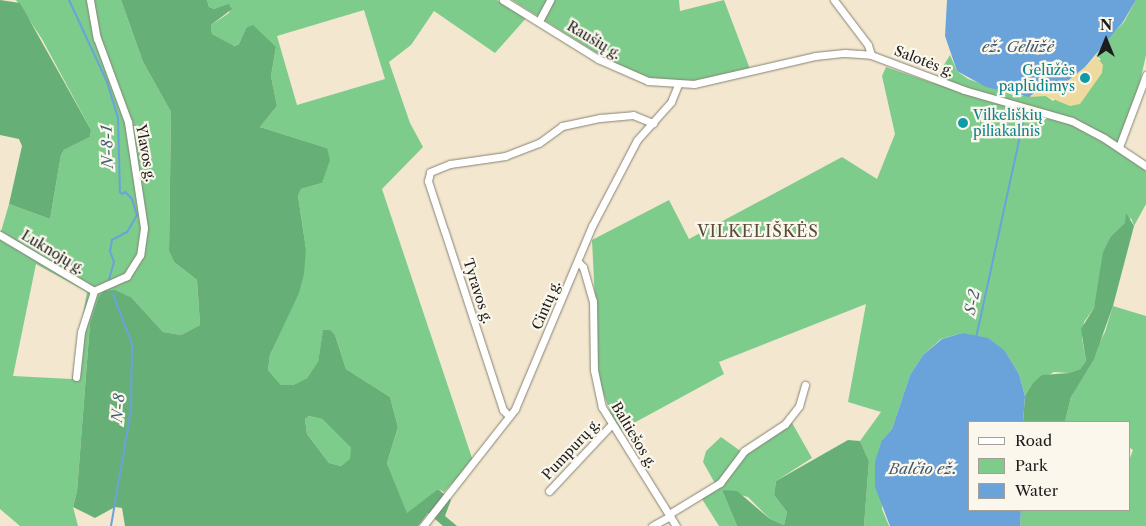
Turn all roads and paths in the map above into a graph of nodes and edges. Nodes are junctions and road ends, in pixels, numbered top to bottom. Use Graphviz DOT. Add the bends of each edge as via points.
graph roads {
  1 [pos="90,0"];
  2 [pos="503,0"];
  3 [pos="550,0"];
  4 [pos="834,0"];
  5 [pos="539,21"];
  6 [pos="871,55"];
  7 [pos="1146,75"];
  8 [pos="678,85"];
  9 [pos="653,124"];
  10 [pos="1119,147"];
  11 [pos="1146,166"];
  12 [pos="0,234"];
  13 [pos="578,262"];
  14 [pos="94,290"];
  15 [pos="76,377"];
  16 [pos="805,384"];
  17 [pos="509,416"];
  18 [pos="612,424"];
  19 [pos="549,491"];
  20 [pos="669,515"];
  21 [pos="423,526"];
  22 [pos="652,526"];
  23 [pos="676,526"];
  1 -- 14 [label="street, Ylavos g." via="97,38 128,122 144,228 140,255 127,276"];
  2 -- 5 [label="street, Raušių g."];
  3 -- 5 [label="street"];
  4 -- 6 [label="street" via="868,45"];
  5 -- 8 [label="street, Raušių g." via="616,69 648,81"];
  6 -- 8 [label="street, Salotės g." via="815,56 706,82"];
  6 -- 10 [label="street, Salotės g." via="964,90 1072,121"];
  7 -- 10 [label="street"];
  8 -- 9 [label="street, Cintų g." via="676,94"];
  9 -- 13 [label="street, Cintų g." via="631,150 592,226"];
  9 -- 17 [label="street, Tyravos g." via="633,115 602,117 559,127 539,143 505,156 450,164 430,172 428,181 503,410"];
  10 -- 11 [label="street, Salotės g."];
  12 -- 14 [label="street, Luknojų g."];
  13 -- 17 [label="street, Cintų g."];
  13 -- 18 [label="street, Baltiešos g." via="583,267 593,301 596,388"];
  14 -- 15 [label="street" via="81,332"];
  16 -- 20 [label="street" via="799,406 785,424 744,451 720,483"];
  17 -- 21 [label="street, Cintų g."];
  18 -- 19 [label="street, Pumpurų g."];
  18 -- 20 [label="street, Baltiešos g."];
  20 -- 22 [label="street"];
  20 -- 23 [label="street, Baltiešos g."];
}
